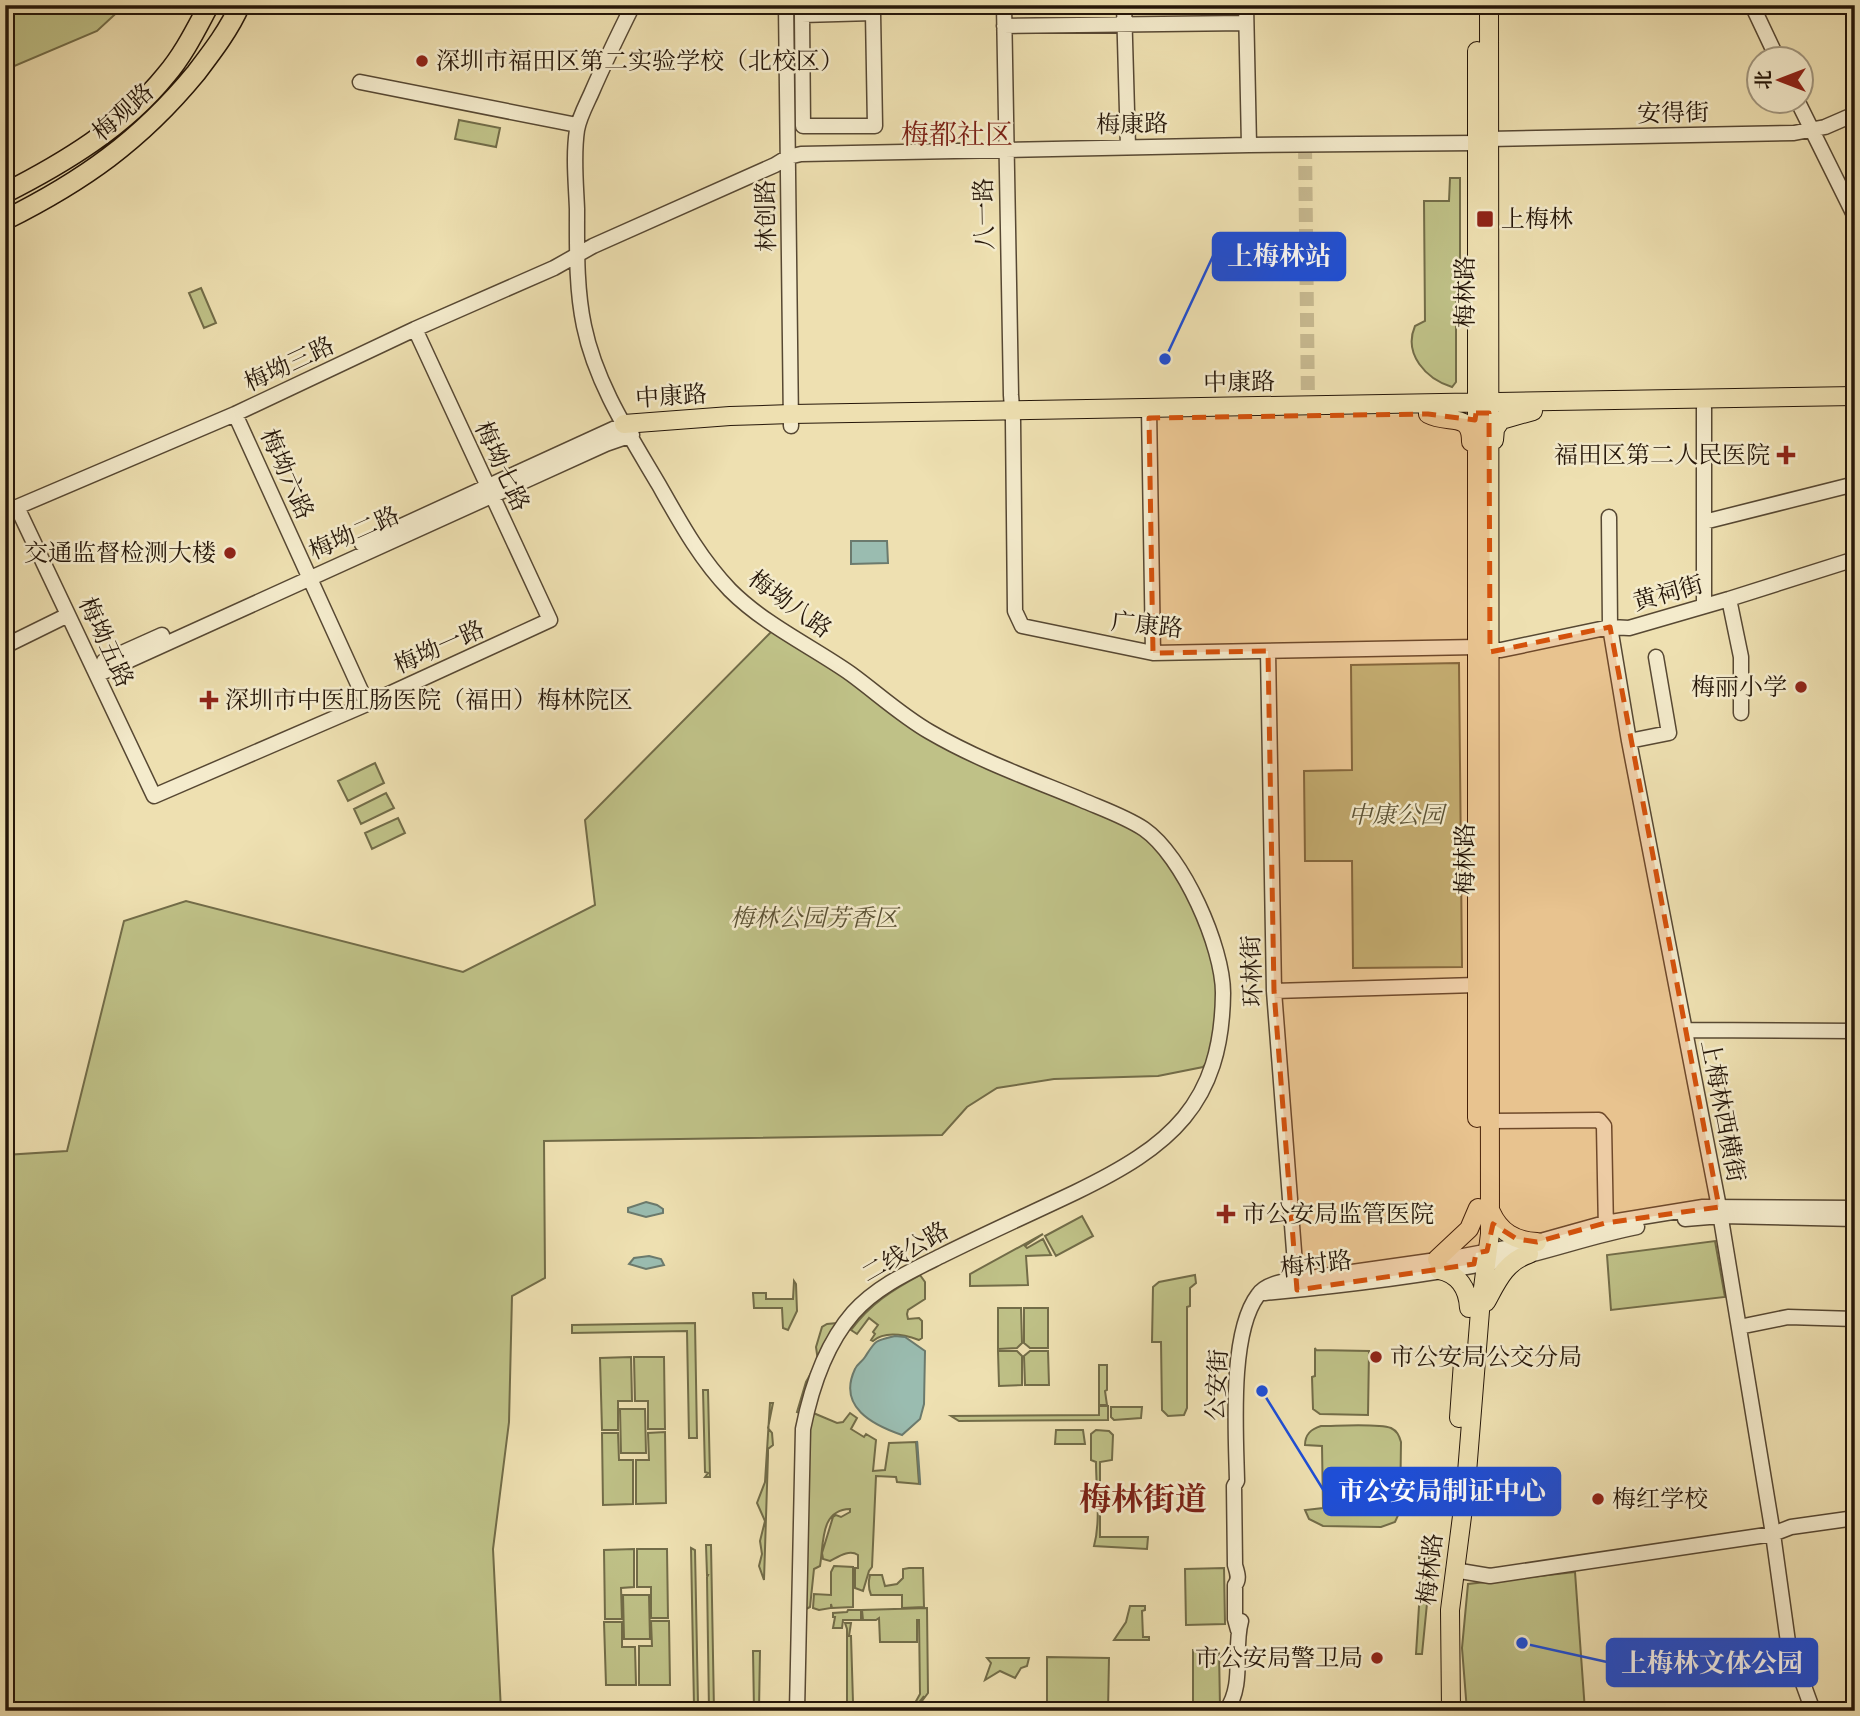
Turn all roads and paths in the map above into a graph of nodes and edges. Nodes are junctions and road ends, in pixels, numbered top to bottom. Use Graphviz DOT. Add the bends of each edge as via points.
graph roads {
  1 [pos="209,5"];
  2 [pos="240,5"];
  3 [pos="633,5"];
  4 [pos="786,5"];
  5 [pos="1004,5"];
  6 [pos="1124,5"];
  7 [pos="1245,5"];
  8 [pos="1477,5"];
  9 [pos="1489,5"];
  10 [pos="1752,5"];
  11 [pos="802,10"];
  12 [pos="1245,23"];
  13 [pos="1124,24"];
  14 [pos="1004,26"];
  15 [pos="1771,46"];
  16 [pos="360,82"];
  17 [pos="1855,114"];
  18 [pos="1805,116"];
  19 [pos="1855,120"];
  20 [pos="577,125"];
  21 [pos="1813,133"];
  22 [pos="1485,143"];
  23 [pos="1249,145"];
  24 [pos="1128,147"];
  25 [pos="1006,150"];
  26 [pos="788,156"];
  27 [pos="5,193"];
  28 [pos="1855,217"];
  29 [pos="5,220"];
  30 [pos="577,256"];
  31 [pos="415,329"];
  32 [pos="1483,347"];
  33 [pos="1855,396"];
  34 [pos="1533,406"];
  35 [pos="1855,406"];
  36 [pos="1483,408"];
  37 [pos="1704,408"];
  38 [pos="1428,409"];
  39 [pos="1149,413"];
  40 [pos="235,415"];
  41 [pos="1013,416"];
  42 [pos="791,420"];
  43 [pos="628,430"];
  44 [pos="1482,453"];
  45 [pos="1855,484"];
  46 [pos="489,491"];
  47 [pos="18,506"];
  48 [pos="1608,517"];
  49 [pos="1704,522"];
  50 [pos="1855,559"];
  51 [pos="306,574"];
  52 [pos="1729,599"];
  53 [pos="1704,606"];
  54 [pos="68,615"];
  55 [pos="550,620"];
  56 [pos="1610,627"];
  57 [pos="5,646"];
  58 [pos="1484,649"];
  59 [pos="1268,651"];
  60 [pos="1153,653"];
  61 [pos="1656,656"];
  62 [pos="95,671"];
  63 [pos="367,704"];
  64 [pos="1741,713"];
  65 [pos="1629,741"];
  66 [pos="154,796"];
  67 [pos="1476,985"];
  68 [pos="1274,990"];
  69 [pos="1685,1030"];
  70 [pos="1855,1031"];
  71 [pos="1208,1076"];
  72 [pos="1489,1121"];
  73 [pos="1484,1208"];
  74 [pos="1855,1208"];
  75 [pos="1720,1212"];
  76 [pos="1855,1219"];
  77 [pos="1606,1228"];
  78 [pos="1533,1248"];
  79 [pos="1481,1258"];
  80 [pos="1438,1265"];
  81 [pos="1296,1285"];
  82 [pos="1258,1294"];
  83 [pos="1475,1310"];
  84 [pos="1855,1319"];
  85 [pos="1739,1327"];
  86 [pos="1855,1518"];
  87 [pos="1773,1534"];
  88 [pos="1454,1570"];
  89 [pos="797,1711"];
  90 [pos="1226,1711"];
  91 [pos="1444,1711"];
  92 [pos="1451,1711"];
  93 [pos="1813,1711"];
  1 -- 27 [label="highway, 梅观路" via="182,53 140,104 106,133"];
  2 -- 29 [label="highway, 梅观路" via="210,55 152,123 90,172"];
  3 -- 20 [label="street, 梅坳八路"];
  4 -- 26 [label="street, 林创路"];
  5 -- 14 [label="street, 八一路"];
  6 -- 13 [label="street"];
  7 -- 12 [label="street"];
  8 -- 22 [label="main road, 梅林路"];
  9 -- 22 [label="main road, 梅林路"];
  10 -- 15 [label="street"];
  11 -- 11 [label="street" via="803,126 875,126 873,13"];
  12 -- 13 [label="street"];
  12 -- 23 [label="street"];
  13 -- 14 [label="street"];
  13 -- 24 [label="street"];
  14 -- 25 [label="street, 八一路"];
  16 -- 20 [label="street"];
  17 -- 21 [label="street, 安得街"];
  18 -- 21 [label="street"];
  19 -- 21 [label="street, 安得街"];
  20 -- 30 [label="street, 梅坳八路"];
  21 -- 22 [label="street, 安得街" via="1788,139"];
  21 -- 28 [label="street"];
  22 -- 23 [label="street, 梅康路"];
  22 -- 32 [label="main road, 梅林路"];
  23 -- 24 [label="street, 梅康路"];
  24 -- 25 [label="street, 梅康路"];
  25 -- 26 [label="street, 梅康路"];
  25 -- 41 [label="street, 八一路"];
  26 -- 30 [label="street, 梅坳三路"];
  26 -- 42 [label="street, 林创路"];
  30 -- 31 [label="street, 梅坳三路"];
  30 -- 43 [label="street, 梅坳八路" via="588,343 610,400"];
  31 -- 40 [label="street, 梅坳三路"];
  31 -- 46 [label="street, 梅坳七路"];
  32 -- 34 [label="main road" via="1497,386 1504,393 1524,395"];
  32 -- 36 [label="main road, 梅林路"];
  32 -- 38 [label="main road" via="1469,365 1466,395"];
  33 -- 34 [label="main road, 中康路"];
  34 -- 36 [label="main road, 中康路"];
  34 -- 37 [label="main road, 中康路"];
  34 -- 44 [label="main road" via="1524,416 1501,420 1494,442"];
  35 -- 37 [label="main road, 中康路"];
  36 -- 38 [label="main road, 中康路"];
  36 -- 44 [label="main road, 梅林路"];
  37 -- 49 [label="street"];
  38 -- 39 [label="main road, 中康路"];
  38 -- 44 [label="main road" via="1439,420 1464,423 1471,432 1471,443"];
  39 -- 41 [label="main road, 中康路"];
  39 -- 60 [label="street"];
  40 -- 47 [label="street, 梅坳三路"];
  40 -- 51 [label="street, 梅坳六路"];
  41 -- 42 [label="main road, 中康路"];
  41 -- 60 [label="street, 广康路" via="1018,620 1028,629"];
  42 -- 43 [label="main road, 中康路" via="646,433"];
  43 -- 46 [label="street, 梅坳二路" via="606,444"];
  43 -- 71 [label="street, 梅坳八路" via="700,556 752,610 952,745 1125,819 1163,845 1203,916 1219,962 1219,1035"];
  44 -- 58 [label="main road, 梅林路"];
  45 -- 49 [label="street"];
  46 -- 51 [label="street, 梅坳二路"];
  46 -- 55 [label="street, 梅坳七路"];
  47 -- 54 [label="street, 梅坳五路"];
  48 -- 56 [label="street, 上梅林西横街"];
  49 -- 53 [label="street"];
  50 -- 52 [label="street, 黄祠街"];
  51 -- 62 [label="street, 梅坳二路"];
  51 -- 63 [label="street, 梅坳六路"];
  52 -- 53 [label="street, 黄祠街"];
  52 -- 64 [label="street" via="1741,656"];
  53 -- 56 [label="street, 黄祠街" via="1629,628"];
  54 -- 57 [label="street"];
  54 -- 62 [label="street, 梅坳五路"];
  55 -- 63 [label="street, 梅坳一路"];
  56 -- 58 [label="street, 黄祠街"];
  56 -- 65 [label="street, 上梅林西横街"];
  58 -- 59 [label="street, 广康路"];
  58 -- 67 [label="main road, 梅林路"];
  58 -- 72 [label="main road, 梅林路"];
  59 -- 60 [label="street, 广康路"];
  59 -- 68 [label="street, 环林街"];
  61 -- 65 [label="street" via="1669,733"];
  62 -- 66 [label="street, 梅坳五路"];
  63 -- 66 [label="street, 梅坳一路"];
  65 -- 69 [label="street, 上梅林西横街"];
  67 -- 68 [label="street"];
  67 -- 73 [label="main road, 梅林路"];
  68 -- 81 [label="street, 环林街"];
  69 -- 70 [label="street"];
  69 -- 75 [label="street, 上梅林西横街"];
  71 -- 89 [label="street, 二线公路" via="1185,1118 1146,1154 894,1280 868,1298 841,1328 807,1407 803,1429"];
  72 -- 73 [label="main road, 梅林路"];
  72 -- 77 [label="street" via="1599,1120 1604,1126"];
  73 -- 78 [label="main road" via="1505,1232"];
  73 -- 79 [label="main road, 梅林路"];
  73 -- 80 [label="main road"];
  74 -- 75 [label="street, 梅村路"];
  75 -- 76 [label="street, 梅村路"];
  75 -- 77 [label="street, 梅村路"];
  75 -- 85 [label="street, 上梅林西横街"];
  77 -- 78 [label="street, 梅村路"];
  78 -- 79 [label="street, 梅村路"];
  78 -- 83 [label="main road" via="1506,1269"];
  79 -- 80 [label="street, 梅村路"];
  79 -- 83 [label="main road, 梅林路"];
  80 -- 81 [label="street, 梅村路"];
  80 -- 83 [label="main road" via="1459,1281"];
  81 -- 82 [label="street, 梅村路"];
  82 -- 90 [label="street, 公安街" via="1246,1317 1237,1365 1241,1608 1237,1684"];
  83 -- 88 [label="main road, 梅林路" via="1465,1485"];
  83 -- 91 [label="main road, 梅林路" via="1459,1409 1457,1480 1440,1630"];
  84 -- 85 [label="street" via="1788,1317"];
  85 -- 87 [label="street, 上梅林西横街"];
  86 -- 87 [label="street"];
  87 -- 88 [label="street" via="1490,1576"];
  87 -- 93 [label="street, 上梅林西横街" via="1787,1643"];
  88 -- 92 [label="main road, 梅林路" via="1449,1640"];
}
